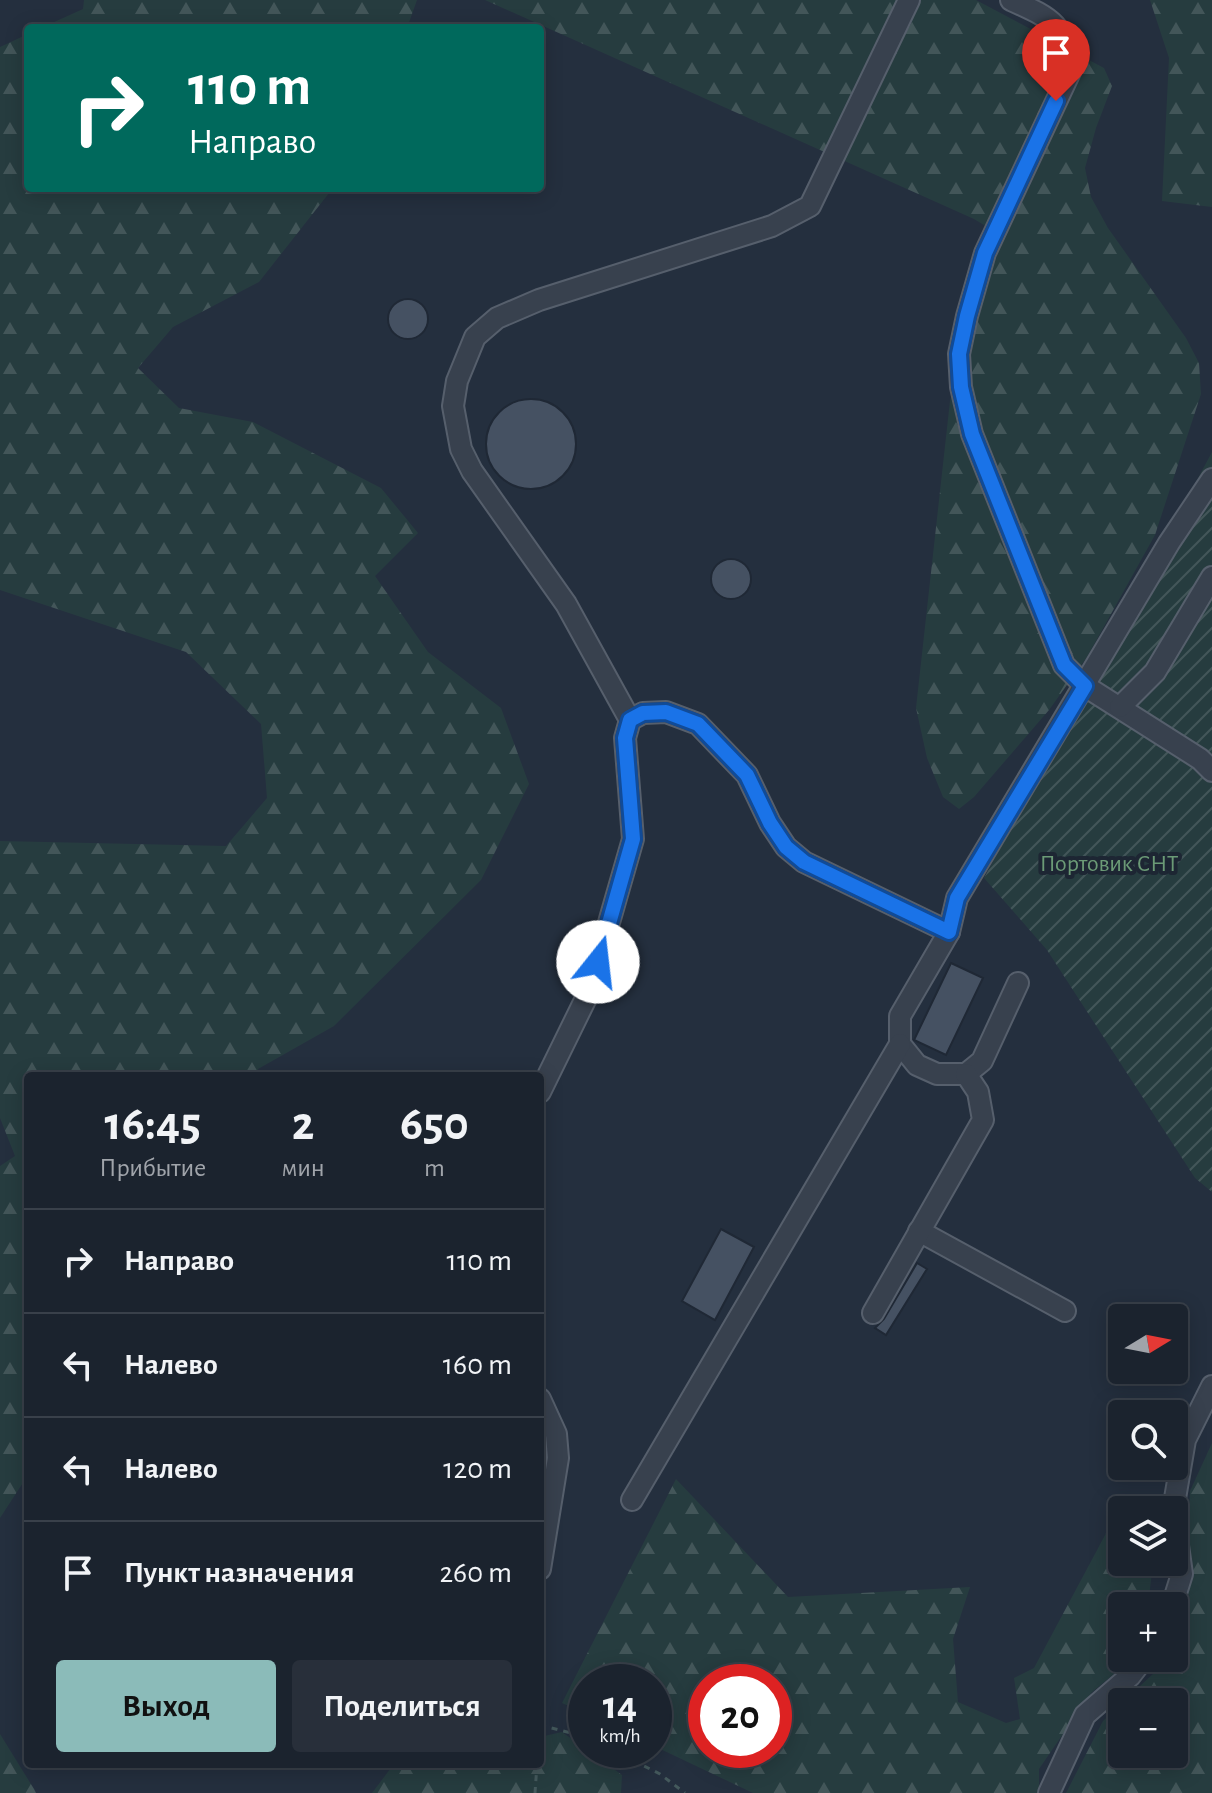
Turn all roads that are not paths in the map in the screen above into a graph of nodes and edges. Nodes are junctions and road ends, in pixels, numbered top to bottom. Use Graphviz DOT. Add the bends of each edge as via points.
graph roads {
  1 [pos="909,0"];
  2 [pos="1011,0"];
  3 [pos="1212,479"];
  4 [pos="1212,577"];
  5 [pos="1085,686"];
  6 [pos="1120,707"];
  7 [pos="630,720"];
  8 [pos="1212,771"];
  9 [pos="949,932"];
  10 [pos="1018,983"];
  11 [pos="900,1044"];
  12 [pos="966,1074"];
  13 [pos="544,1084"];
  14 [pos="919,1231"];
  15 [pos="1065,1311"];
  16 [pos="873,1313"];
  17 [pos="1212,1386"];
  18 [pos="544,1408"];
  19 [pos="1175,1496"];
  20 [pos="632,1500"];
  21 [pos="544,1544"];
  22 [pos="1133,1672"];
  23 [pos="1049,1793"];
  1 -- 7 [label="street" via="810,206 772,226 497,318 475,337 465,356 453,406 461,449 566,604"];
  2 -- 5 [label="street" via="1057,26 1067,44 1070,72 985,253 959,354 961,387 972,434 1064,665"];
  3 -- 5 [label="street"];
  4 -- 6 [label="street" via="1155,672"];
  5 -- 6 [label="street"];
  5 -- 9 [label="street" via="957,898"];
  6 -- 8 [label="street"];
  7 -- 9 [label="street" via="643,713 666,712 698,724 747,775 770,823 804,862"];
  7 -- 13 [label="street" via="625,738 633,839 589,992"];
  9 -- 11 [label="street" via="900,1016"];
  10 -- 12 [label="street" via="982,1061"];
  11 -- 12 [label="street" via="927,1070"];
  11 -- 20 [label="street"];
  12 -- 14 [label="street" via="978,1092 983,1120"];
  14 -- 15 [label="street"];
  14 -- 16 [label="street"];
  17 -- 19 [label="street" via="1185,1440"];
  18 -- 21 [label="street" via="556,1434 558,1458"];
  22 -- 23 [label="street" via="1085,1715"];
}
